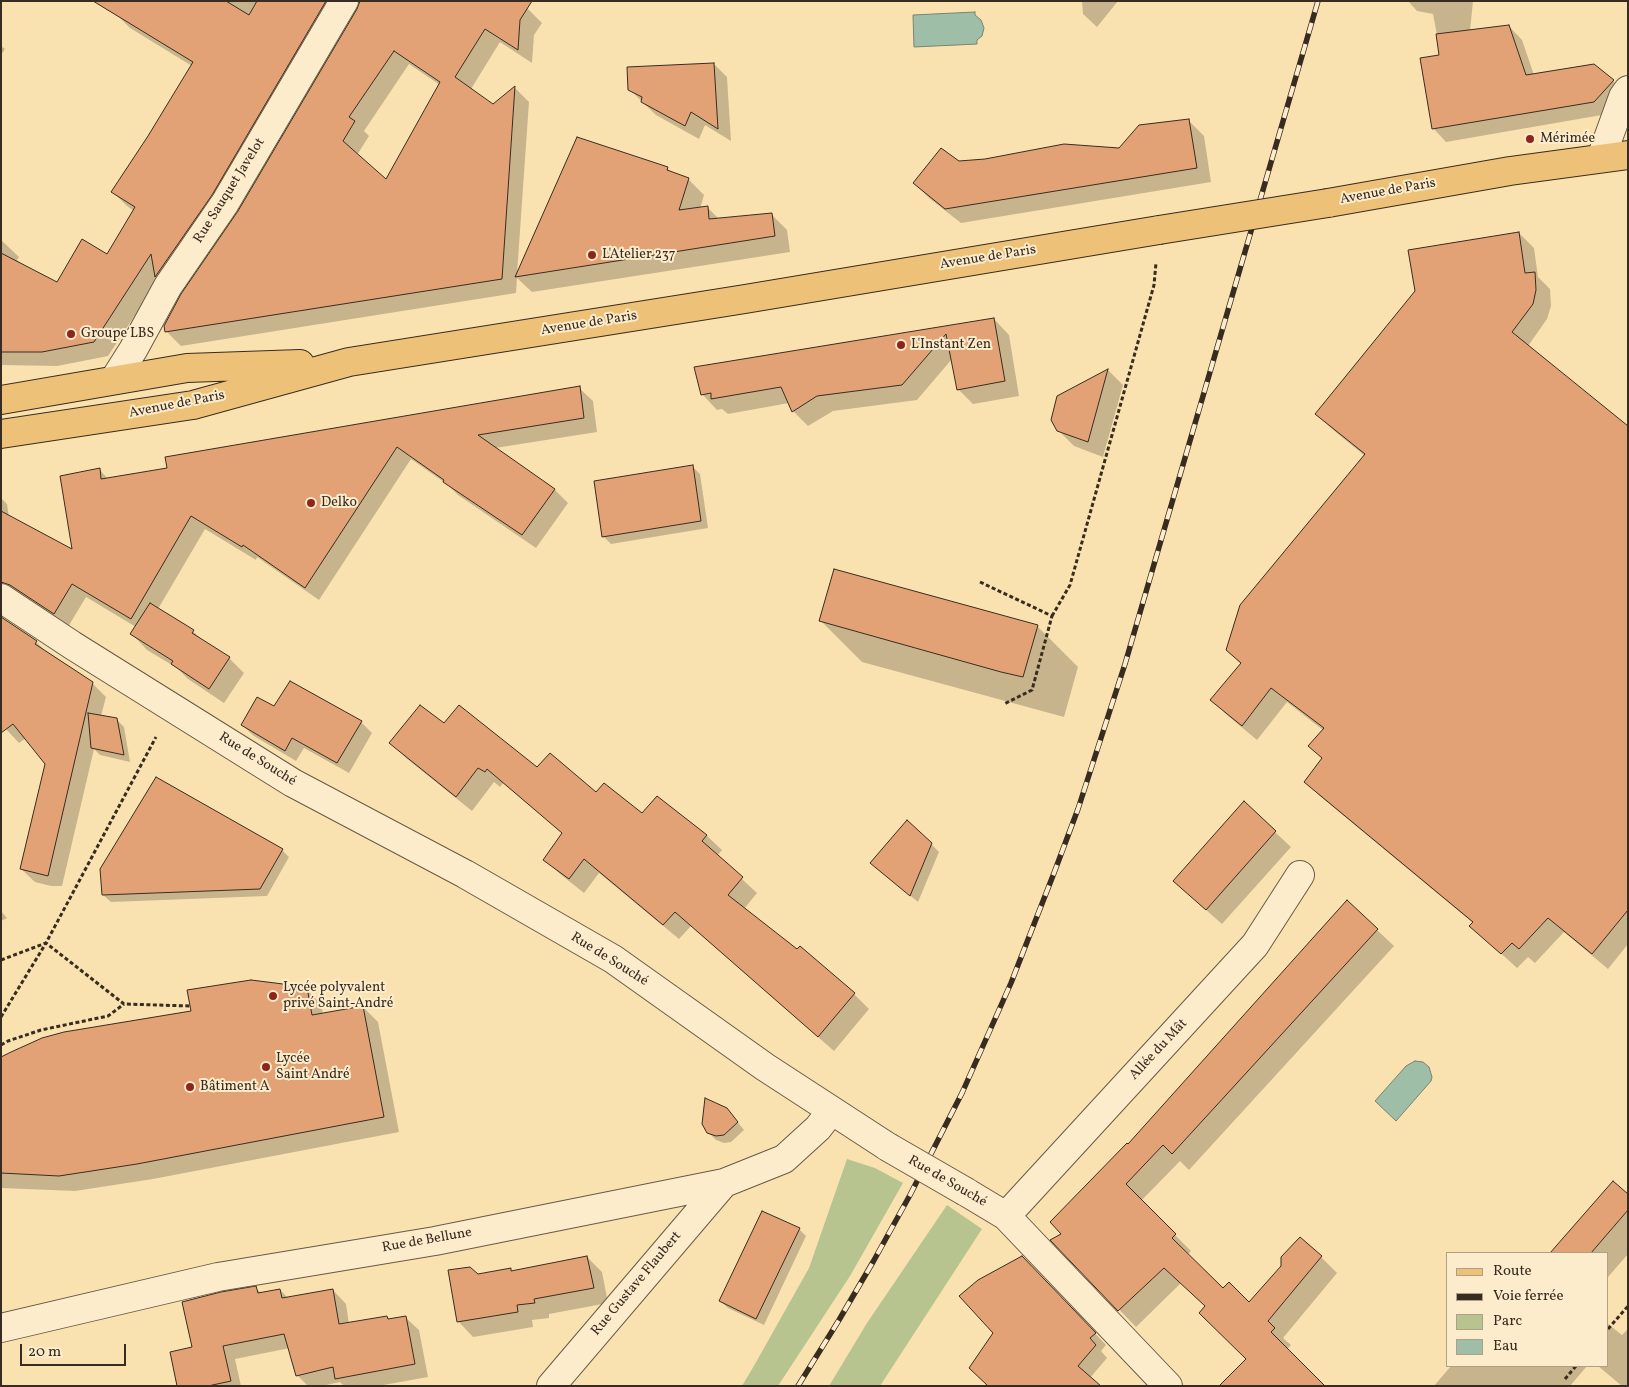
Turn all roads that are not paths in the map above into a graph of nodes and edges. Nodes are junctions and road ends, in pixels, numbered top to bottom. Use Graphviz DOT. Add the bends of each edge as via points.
graph roads {
  1 [pos="344,1"];
  2 [pos="1628,90"];
  3 [pos="1628,155"];
  4 [pos="1601,158"];
  5 [pos="349,362"];
  6 [pos="114,380"];
  7 [pos="1,400"];
  8 [pos="1,434"];
  9 [pos="1,598"];
  10 [pos="1300,875"];
  11 [pos="831,1111"];
  12 [pos="724,1183"];
  13 [pos="1006,1216"];
  14 [pos="1,1328"];
  15 [pos="551,1386"];
  16 [pos="1168,1386"];
  1 -- 6 [label="street, Rue Sauquet Javelot" via="225,203 168,286"];
  2 -- 4 [label="street"];
  3 -- 4 [label="main road, Avenue de Paris"];
  4 -- 5 [label="main road, Avenue de Paris, bridge"];
  5 -- 6 [label="main road, Avenue de Paris" via="187,368"];
  5 -- 8 [label="main road, Avenue de Paris" via="193,405"];
  6 -- 7 [label="main road, Avenue de Paris"];
  9 -- 11 [label="street, Rue de Souché" via="293,783 465,874 613,959"];
  10 -- 13 [label="street, Allée du Mât" via="1255,945"];
  11 -- 12 [label="street, Rue de Bellune" via="818,1128 784,1159"];
  11 -- 13 [label="street, Rue de Souché, bridge"];
  12 -- 14 [label="street, Rue de Bellune" via="435,1241 218,1277"];
  12 -- 15 [label="street, Rue Gustave Flaubert"];
  13 -- 16 [label="street, Rue de Souché"];
}
